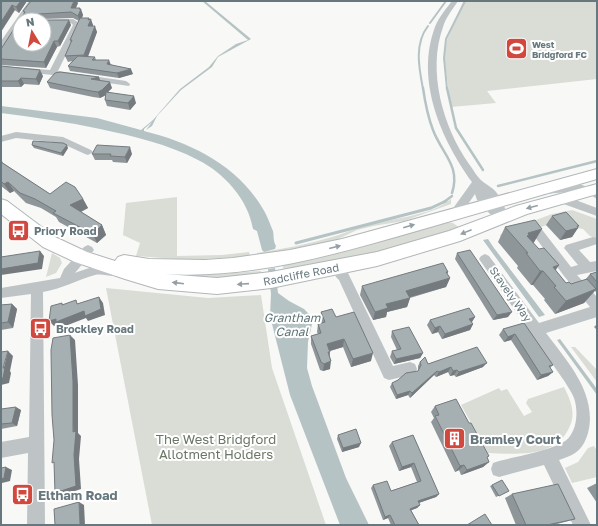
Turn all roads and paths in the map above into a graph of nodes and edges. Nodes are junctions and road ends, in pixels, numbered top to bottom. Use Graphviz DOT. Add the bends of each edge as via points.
graph roads {
  1 [pos="32,1"];
  2 [pos="455,1"];
  3 [pos="25,12"];
  4 [pos="52,22"];
  5 [pos="12,31"];
  6 [pos="1,46"];
  7 [pos="1,68"];
  8 [pos="53,73"];
  9 [pos="126,84"];
  10 [pos="1,139"];
  11 [pos="88,152"];
  12 [pos="597,174"];
  13 [pos="477,182"];
  14 [pos="591,191"];
  15 [pos="562,199"];
  16 [pos="495,208"];
  17 [pos="6,209"];
  18 [pos="597,212"];
  19 [pos="455,214"];
  20 [pos="536,230"];
  21 [pos="593,241"];
  22 [pos="84,253"];
  23 [pos="485,259"];
  24 [pos="592,266"];
  25 [pos="338,267"];
  26 [pos="125,272"];
  27 [pos="568,273"];
  28 [pos="65,281"];
  29 [pos="37,288"];
  30 [pos="1,293"];
  31 [pos="597,306"];
  32 [pos="597,311"];
  33 [pos="536,330"];
  34 [pos="410,369"];
  35 [pos="36,444"];
  36 [pos="1,450"];
  37 [pos="548,456"];
  38 [pos="499,469"];
  39 [pos="36,525"];
  40 [pos="582,525"];
  1 -- 3 [label="street"];
  2 -- 13 [label="street" via="440,26 434,47 434,85 437,105 449,137"];
  4 -- 8 [label="street" via="73,21 77,24"];
  5 -- 6 [label="street"];
  7 -- 8 [label="street"];
  8 -- 9 [label="street"];
  10 -- 11 [label="street" via="16,135 63,140"];
  12 -- 14 [label="highway, Radcliffe Road"];
  13 -- 16 [label="street" via="479,193"];
  13 -- 19 [label="street"];
  14 -- 15 [label="highway, Radcliffe Road"];
  14 -- 16 [label="highway, Radcliffe Road" via="538,190"];
  15 -- 16 [label="highway, Radcliffe Road, one-way"];
  15 -- 18 [label="street"];
  16 -- 19 [label="highway, Radcliffe Road"];
  16 -- 25 [label="highway, Radcliffe Road, one-way" via="463,233 418,248"];
  17 -- 22 [label="highway, Radcliffe Road" via="48,242"];
  22 -- 19 [label="highway, Radcliffe Road, one-way" via="145,266 220,266 299,256"];
  20 -- 27 [label="street"];
  21 -- 24 [label="street" via="570,248"];
  22 -- 26 [label="highway, Radcliffe Road"];
  22 -- 28 [label="street" via="68,272"];
  23 -- 33 [label="street, Stavely Way"];
  24 -- 27 [label="street"];
  25 -- 26 [label="highway, Radcliffe Road, one-way" via="253,283 217,286 158,281"];
  25 -- 34 [label="street" via="389,373"];
  26 -- 28 [label="street" via="96,270"];
  27 -- 31 [label="street"];
  28 -- 29 [label="street"];
  29 -- 30 [label="street"];
  29 -- 35 [label="street"];
  32 -- 33 [label="street, Stavely Way"];
  33 -- 37 [label="street, Stavely Way" via="570,377 581,396 584,410 579,437 569,449"];
  35 -- 36 [label="street"];
  35 -- 39 [label="street"];
  37 -- 38 [label="street, Stavely Way"];
  37 -- 40 [label="street"];
}
